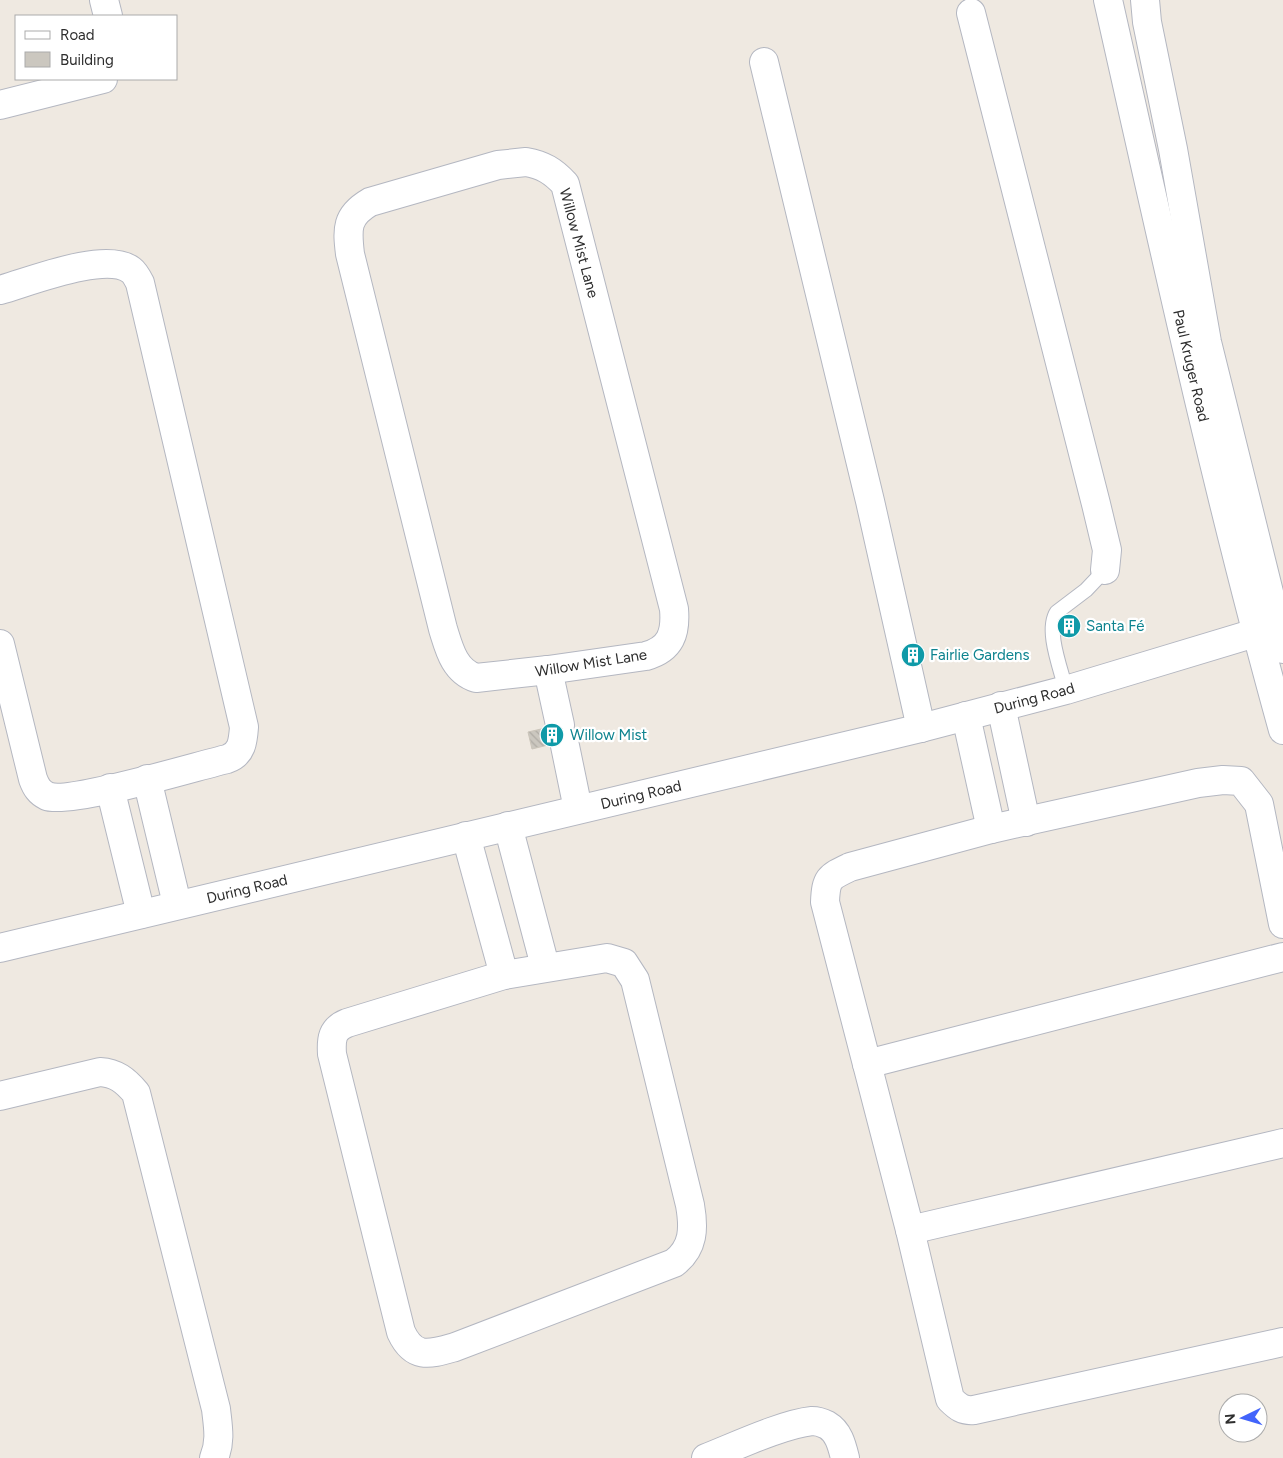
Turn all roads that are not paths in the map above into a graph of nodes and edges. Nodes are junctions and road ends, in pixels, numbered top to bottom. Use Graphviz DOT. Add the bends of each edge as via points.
graph roads {
  1 [pos="104,0"];
  2 [pos="1108,0"];
  3 [pos="1145,0"];
  4 [pos="972,13"];
  5 [pos="108,15"];
  6 [pos="764,62"];
  7 [pos="99,80"];
  8 [pos="0,105"];
  9 [pos="0,290"];
  10 [pos="1105,570"];
  11 [pos="1275,633"];
  12 [pos="0,644"];
  13 [pos="548,670"];
  14 [pos="1066,690"];
  15 [pos="1001,706"];
  16 [pos="966,716"];
  17 [pos="921,728"];
  18 [pos="1283,730"];
  19 [pos="147,779"];
  20 [pos="110,788"];
  21 [pos="578,809"];
  22 [pos="1026,822"];
  23 [pos="508,826"];
  24 [pos="991,830"];
  25 [pos="466,836"];
  26 [pos="177,904"];
  27 [pos="141,914"];
  28 [pos="1283,924"];
  29 [pos="0,948"];
  30 [pos="1283,957"];
  31 [pos="545,966"];
  32 [pos="504,975"];
  33 [pos="867,1064"];
  34 [pos="0,1096"];
  35 [pos="1283,1143"];
  36 [pos="910,1230"];
  37 [pos="1283,1342"];
  38 [pos="214,1458"];
  39 [pos="706,1458"];
  40 [pos="845,1458"];
  1 -- 5 [label="street"];
  2 -- 11 [label="street, Paul Kruger Road"];
  3 -- 11 [label="street, Paul Kruger Road" via="1207,342"];
  4 -- 10 [label="street" via="1107,550"];
  6 -- 17 [label="street" via="870,500"];
  7 -- 8 [label="street"];
  9 -- 19 [label="street" via="78,268 106,264 133,271 140,283 244,727 243,740 235,756"];
  10 -- 14 [label="lane" via="1053,618 1053,637"];
  11 -- 14 [label="street, During Road"];
  11 -- 18 [label="street, Paul Kruger Road"];
  12 -- 20 [label="street" via="32,779 38,790 48,796 72,798"];
  13 -- 13 [label="street, Willow Mist Lane" via="476,678 467,675 452,655 347,234 357,209 370,202 498,165 520,162 540,164 565,184 675,621 666,646 654,654"];
  13 -- 21 [label="street"];
  14 -- 15 [label="street, During Road"];
  15 -- 16 [label="street, During Road"];
  15 -- 22 [label="street"];
  16 -- 17 [label="street, During Road"];
  16 -- 24 [label="street"];
  17 -- 21 [label="street, During Road"];
  19 -- 20 [label="street"];
  19 -- 26 [label="street"];
  20 -- 27 [label="street"];
  21 -- 23 [label="street, During Road"];
  22 -- 24 [label="street"];
  22 -- 28 [label="street" via="1198,783 1240,781 1259,804"];
  23 -- 25 [label="street, During Road"];
  23 -- 31 [label="street"];
  24 -- 33 [label="street" via="850,867 826,884 825,902"];
  25 -- 26 [label="street, During Road"];
  25 -- 32 [label="street"];
  26 -- 27 [label="street, During Road"];
  27 -- 29 [label="street, During Road"];
  30 -- 33 [label="street"];
  31 -- 32 [label="street"];
  31 -- 32 [label="street" via="607,958 624,963 631,971 690,1205 693,1223 689,1247 684,1256 674,1263 455,1347 420,1353 409,1346 400,1332 332,1054 332,1035 347,1023"];
  33 -- 36 [label="street"];
  34 -- 38 [label="street" via="100,1072 125,1080 136,1092 216,1409 219,1435"];
  35 -- 36 [label="street"];
  36 -- 37 [label="street" via="950,1399 960,1409 974,1410"];
  39 -- 40 [label="street" via="814,1420 835,1432"];
}
